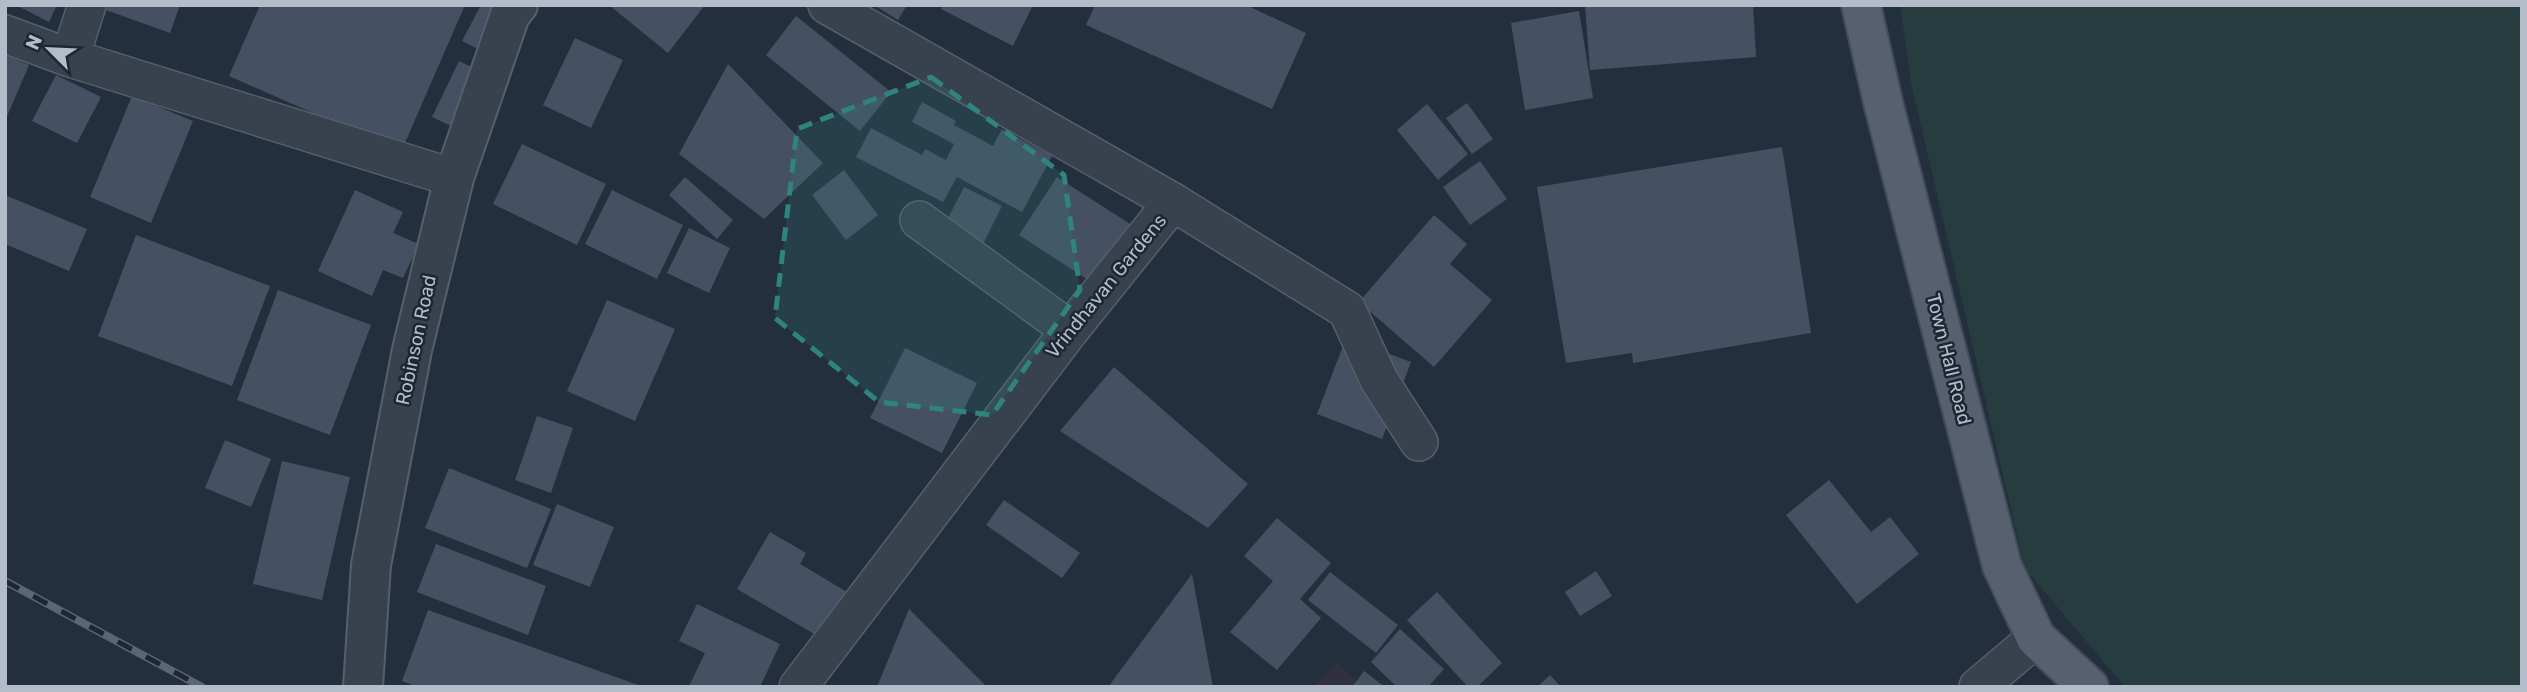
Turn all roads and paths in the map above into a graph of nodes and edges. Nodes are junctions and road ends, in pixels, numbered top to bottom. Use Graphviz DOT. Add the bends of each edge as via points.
graph roads {
  1 [pos="88,5"];
  2 [pos="518,5"];
  3 [pos="827,5"];
  4 [pos="1861,5"];
  5 [pos="5,34"];
  6 [pos="70,58"];
  7 [pos="454,178"];
  8 [pos="1173,202"];
  9 [pos="919,220"];
  10 [pos="1070,330"];
  11 [pos="1419,442"];
  12 [pos="2036,638"];
  13 [pos="363,687"];
  14 [pos="798,687"];
  15 [pos="1978,687"];
  16 [pos="2089,687"];
  1 -- 6 [label="street"];
  2 -- 7 [label="street, Robinson Road" via="510,15"];
  3 -- 8 [label="street, Vrindhavan Gardens"];
  4 -- 12 [label="main road, Town Hall Road" via="2003,566"];
  5 -- 6 [label="street"];
  6 -- 7 [label="street"];
  7 -- 13 [label="street, Robinson Road" via="412,350 372,565"];
  8 -- 10 [label="street, Vrindhavan Gardens"];
  8 -- 11 [label="street" via="1346,310 1379,380"];
  9 -- 10 [label="street"];
  10 -- 14 [label="street, Vrindhavan Gardens"];
  12 -- 15 [label="street"];
  12 -- 16 [label="main road, Town Hall Road"];
}
